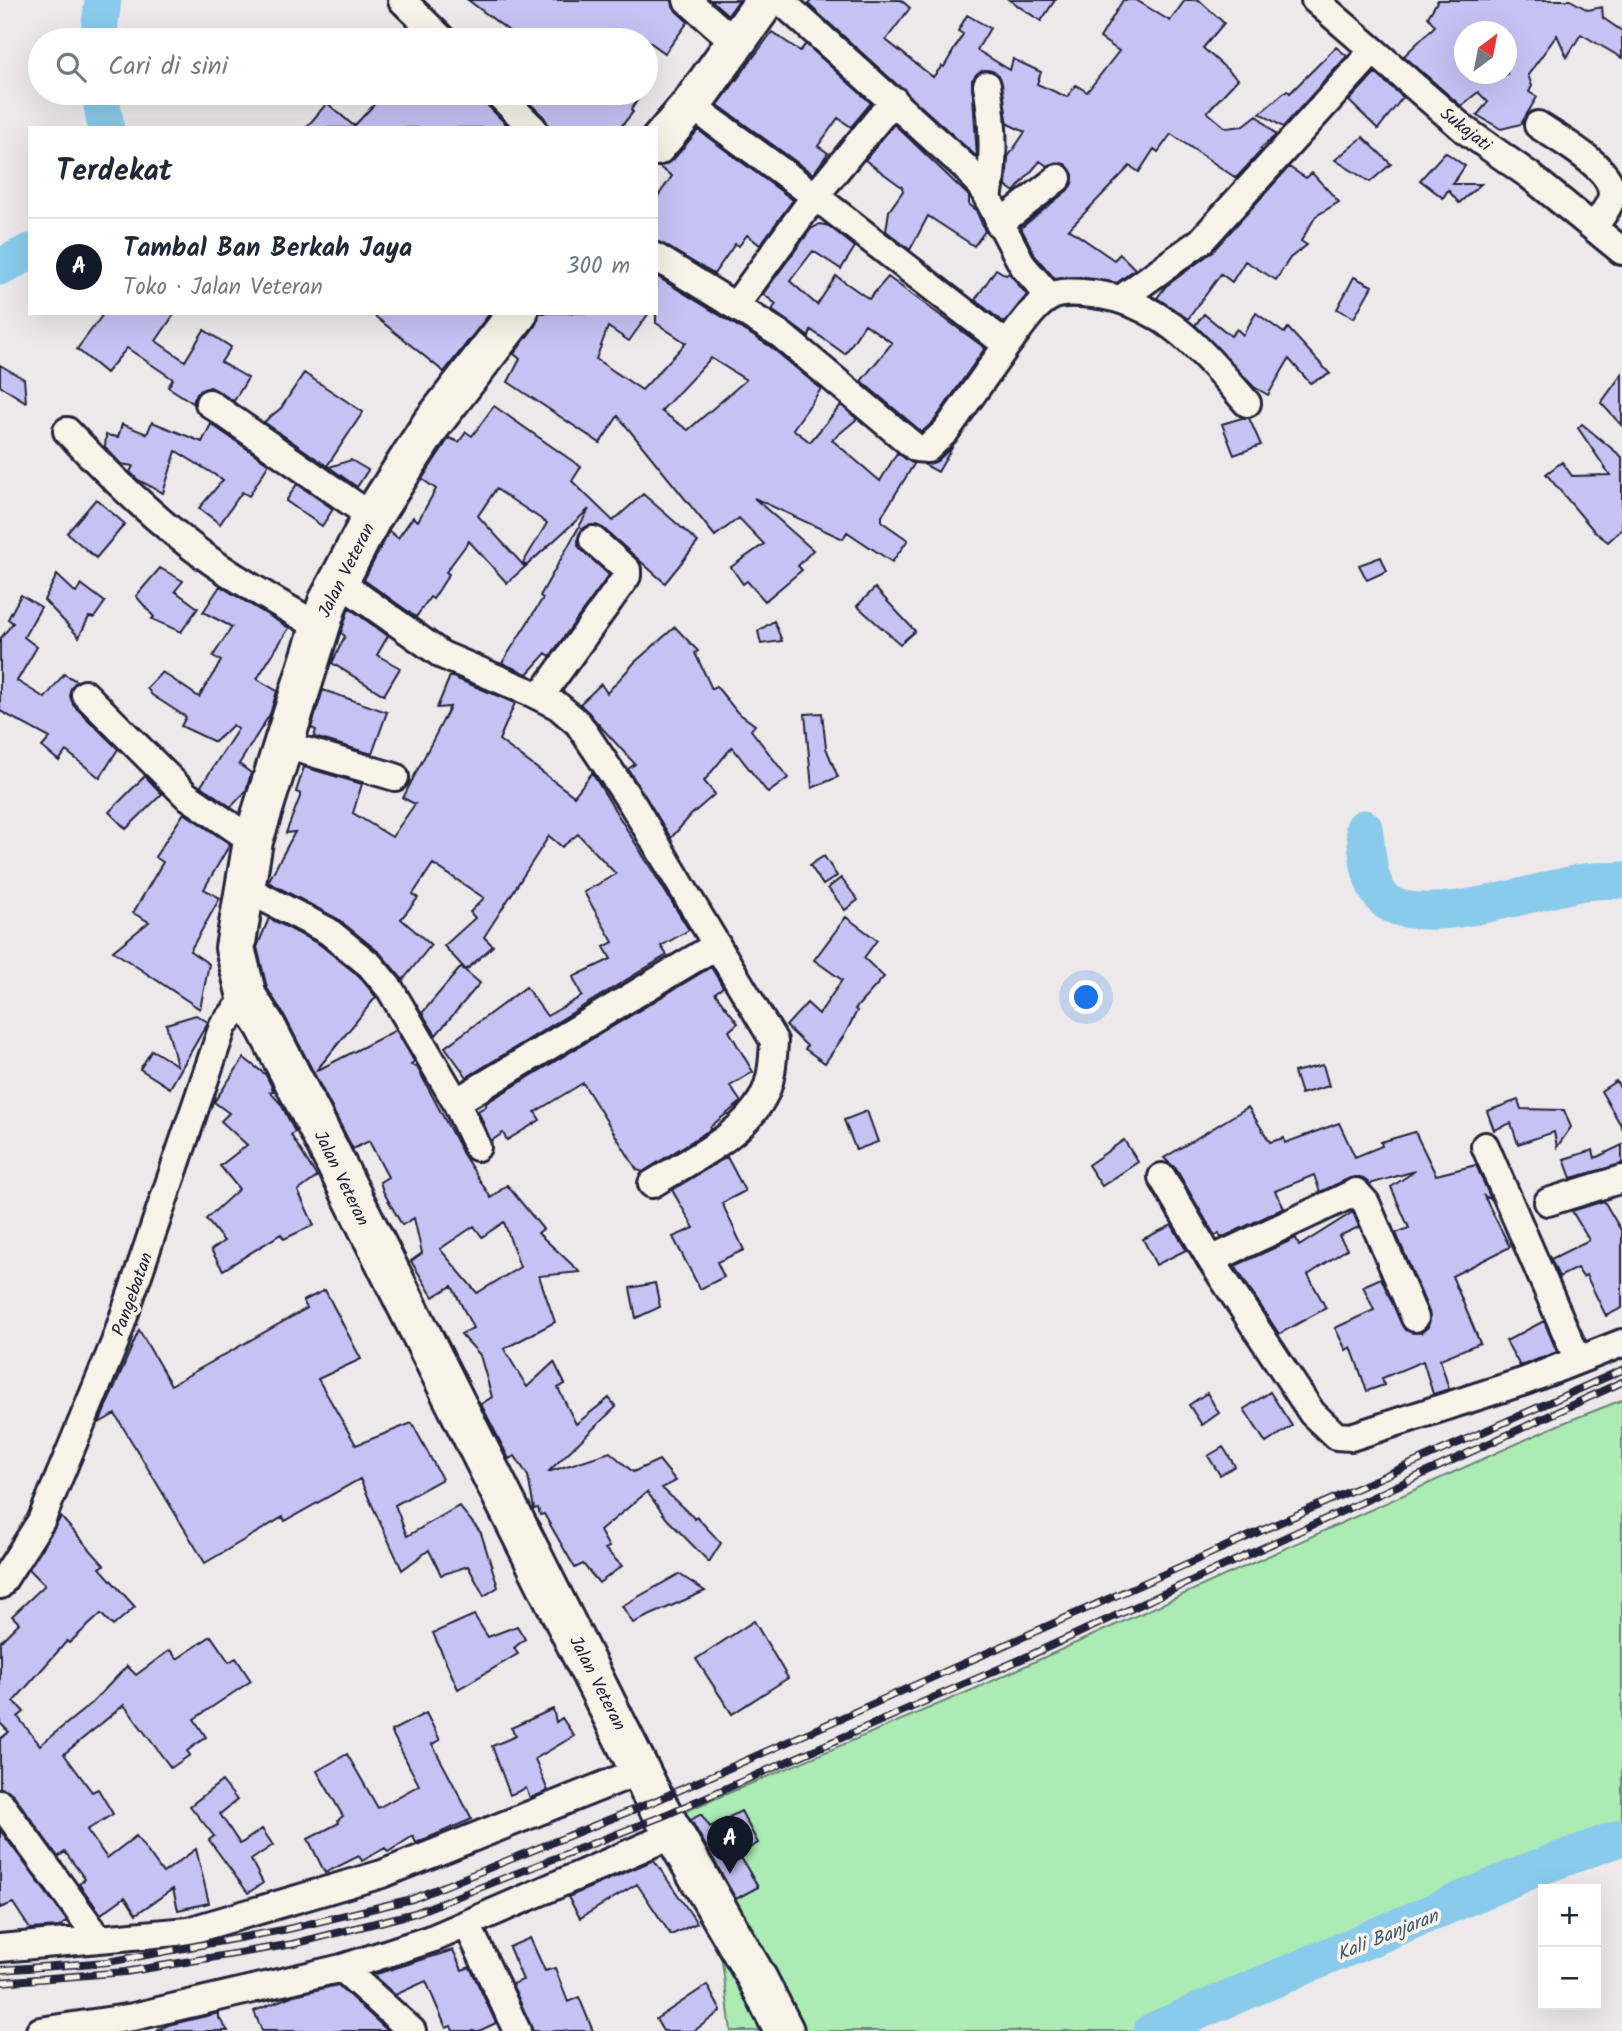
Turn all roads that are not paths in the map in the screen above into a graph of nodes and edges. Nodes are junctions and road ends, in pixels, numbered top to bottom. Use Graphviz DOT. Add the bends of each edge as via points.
graph roads {
  1 [pos="402,0"];
  2 [pos="687,0"];
  3 [pos="766,0"];
  4 [pos="780,0"];
  5 [pos="1315,0"];
  6 [pos="431,28"];
  7 [pos="736,43"];
  8 [pos="1373,51"];
  9 [pos="987,85"];
  10 [pos="894,100"];
  11 [pos="509,105"];
  12 [pos="691,105"];
  13 [pos="1538,125"];
  14 [pos="531,126"];
  15 [pos="658,144"];
  16 [pos="1058,178"];
  17 [pos="815,196"];
  18 [pos="988,199"];
  19 [pos="999,224"];
  20 [pos="1594,228"];
  21 [pos="1622,251"];
  22 [pos="658,258"];
  23 [pos="1050,297"];
  24 [pos="1122,298"];
  25 [pos="736,305"];
  26 [pos="516,315"];
  27 [pos="1007,345"];
  28 [pos="1247,402"];
  29 [pos="209,403"];
  30 [pos="67,430"];
  31 [pos="372,517"];
  32 [pos="593,540"];
  33 [pos="338,581"];
  34 [pos="318,625"];
  35 [pos="85,694"];
  36 [pos="540,697"];
  37 [pos="285,745"];
  38 [pos="395,777"];
  39 [pos="253,841"];
  40 [pos="245,888"];
  41 [pos="717,946"];
  42 [pos="247,997"];
  43 [pos="456,1102"];
  44 [pos="1485,1146"];
  45 [pos="477,1147"];
  46 [pos="1162,1177"];
  47 [pos="1622,1179"];
  48 [pos="652,1184"];
  49 [pos="1548,1202"];
  50 [pos="1210,1260"];
  51 [pos="1415,1318"];
  52 [pos="1622,1343"];
  53 [pos="1577,1358"];
  54 [pos="0,1585"];
  55 [pos="642,1770"];
  56 [pos="0,1803"];
  57 [pos="674,1834"];
  58 [pos="467,1924"];
  59 [pos="99,1939"];
  60 [pos="0,1948"];
  61 [pos="342,1968"];
  62 [pos="153,2022"];
  63 [pos="40,2031"];
  64 [pos="412,2031"];
  65 [pos="517,2031"];
  66 [pos="784,2031"];
  1 -- 6 [label="street"];
  2 -- 7 [label="street"];
  3 -- 7 [label="highway"];
  4 -- 10 [label="street"];
  5 -- 8 [label="street, Sukajati"];
  7 -- 12 [label="highway"];
  8 -- 20 [label="street, Sukajati" via="1465,130"];
  8 -- 24 [label="street" via="1201,241"];
  9 -- 18 [label="street" via="995,165"];
  10 -- 17 [label="street"];
  10 -- 18 [label="street" via="965,167"];
  11 -- 14 [label="street"];
  12 -- 15 [label="highway"];
  12 -- 17 [label="street"];
  13 -- 20 [label="street" via="1601,169 1610,181 1612,197"];
  16 -- 19 [label="street"];
  17 -- 25 [label="street"];
  17 -- 27 [label="street"];
  18 -- 19 [label="street"];
  19 -- 23 [label="street" via="1023,266"];
  20 -- 21 [label="street, Sukajati"];
  22 -- 25 [label="street"];
  23 -- 24 [label="street" via="1080,293"];
  23 -- 27 [label="street"];
  24 -- 28 [label="street" via="1200,348"];
  25 -- 27 [label="street" via="780,334 916,448 927,449 946,431"];
  26 -- 31 [label="highway, Jalan Veteran" via="456,389"];
  29 -- 31 [label="street"];
  30 -- 34 [label="street" via="179,537 243,583"];
  31 -- 33 [label="highway, Jalan Veteran"];
  32 -- 36 [label="street" via="628,570 627,576"];
  33 -- 34 [label="highway, Jalan Veteran"];
  33 -- 36 [label="street" via="442,654"];
  34 -- 37 [label="highway, Jalan Veteran"];
  35 -- 39 [label="street" via="186,795"];
  36 -- 41 [label="street" via="578,723"];
  37 -- 38 [label="street"];
  37 -- 39 [label="highway, Jalan Veteran"];
  39 -- 40 [label="highway, Jalan Veteran"];
  40 -- 42 [label="highway, Jalan Veteran" via="235,948"];
  40 -- 43 [label="street" via="328,931 370,965 390,989"];
  41 -- 43 [label="street"];
  41 -- 48 [label="street" via="774,1041 770,1080 758,1104 732,1131"];
  42 -- 54 [label="street, Pangebatan" via="223,1026 128,1306 41,1521"];
  42 -- 55 [label="highway, Jalan Veteran"];
  43 -- 45 [label="street"];
  44 -- 53 [label="street"];
  46 -- 50 [label="street"];
  47 -- 49 [label="street"];
  50 -- 51 [label="street" via="1356,1192 1366,1203"];
  50 -- 53 [label="street" via="1312,1413 1336,1436 1351,1437 1500,1389"];
  52 -- 53 [label="street"];
  55 -- 57 [label="highway, Jalan Veteran"];
  55 -- 59 [label="street" via="382,1874 188,1931"];
  56 -- 59 [label="street"];
  57 -- 58 [label="street"];
  57 -- 66 [label="highway, Jalan Veteran"];
  58 -- 61 [label="street"];
  58 -- 65 [label="street"];
  59 -- 60 [label="street"];
  61 -- 62 [label="street"];
  61 -- 64 [label="street"];
  62 -- 63 [label="street"];
}
